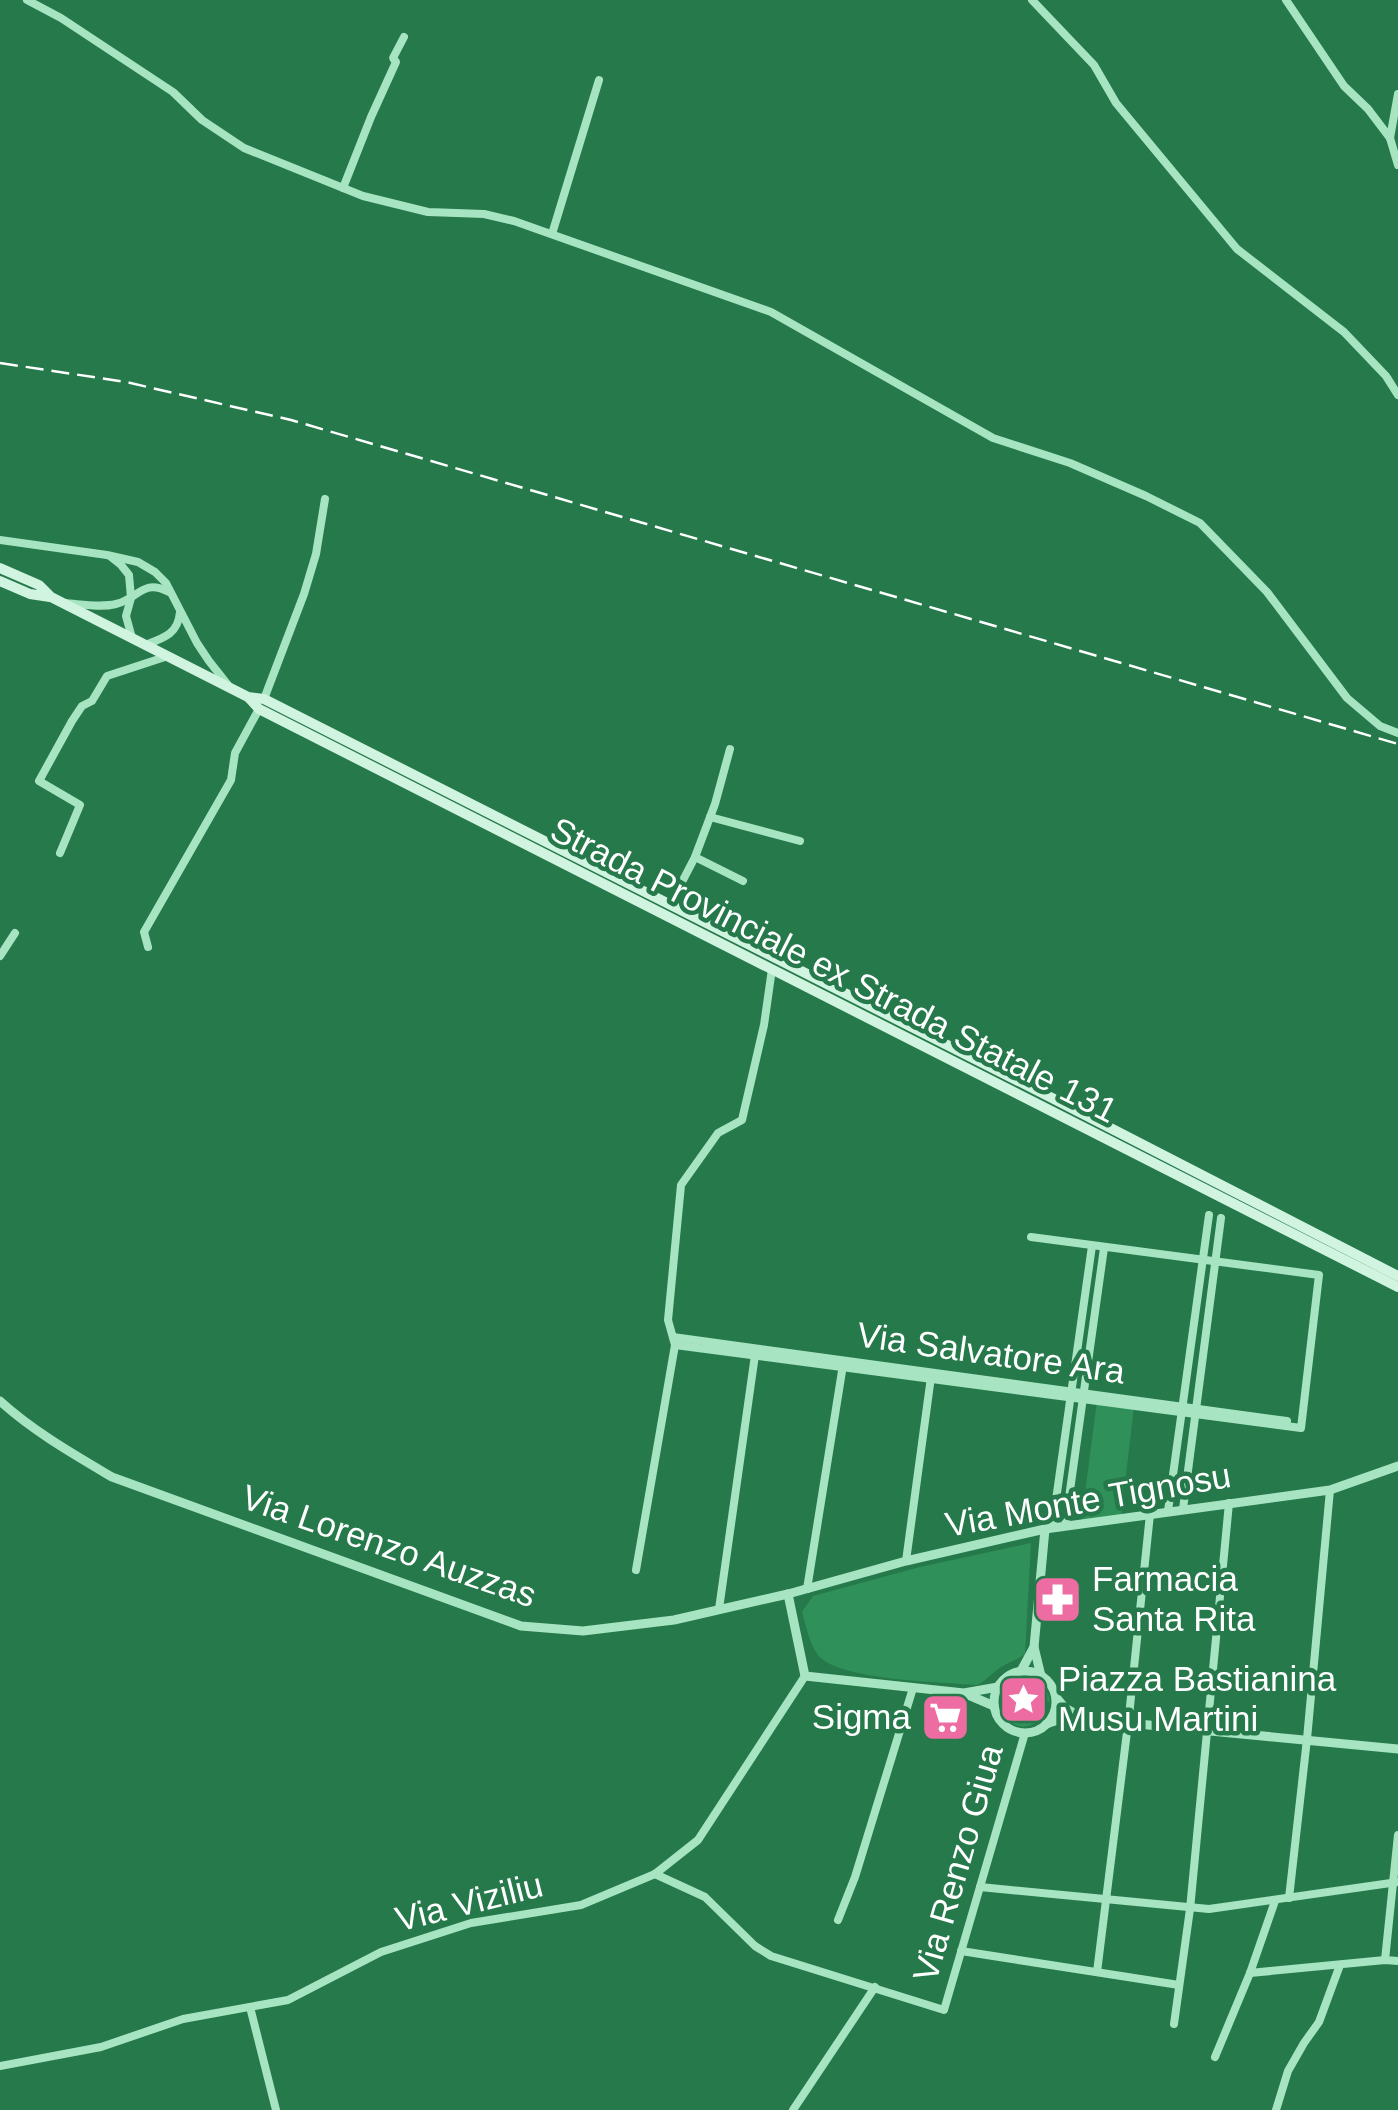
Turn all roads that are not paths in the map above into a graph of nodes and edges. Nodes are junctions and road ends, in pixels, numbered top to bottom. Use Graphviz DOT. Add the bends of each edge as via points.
graph roads {
  1 [pos="27,0"];
  2 [pos="1032,0"];
  3 [pos="1286,0"];
  4 [pos="404,36"];
  5 [pos="599,80"];
  6 [pos="1398,94"];
  7 [pos="1390,138"];
  8 [pos="1398,165"];
  9 [pos="343,188"];
  10 [pos="552,234"];
  11 [pos="1398,395"];
  12 [pos="324,499"];
  13 [pos="0,540"];
  14 [pos="107,555"];
  15 [pos="0,568"];
  16 [pos="0,581"];
  17 [pos="173,595"];
  18 [pos="50,597"];
  19 [pos="131,598"];
  20 [pos="63,603"];
  21 [pos="180,612"];
  22 [pos="132,638"];
  23 [pos="146,645"];
  24 [pos="168,656"];
  25 [pos="231,688"];
  26 [pos="262,704"];
  27 [pos="1398,733"];
  28 [pos="730,748"];
  29 [pos="710,817"];
  30 [pos="800,841"];
  31 [pos="60,852"];
  32 [pos="696,857"];
  33 [pos="744,881"];
  34 [pos="670,904"];
  35 [pos="15,932"];
  36 [pos="148,946"];
  37 [pos="0,956"];
  38 [pos="772,970"];
  39 [pos="1209,1216"];
  40 [pos="1221,1218"];
  41 [pos="1031,1237"];
  42 [pos="1092,1246"];
  43 [pos="1104,1248"];
  44 [pos="1204,1260"];
  45 [pos="1216,1262"];
  46 [pos="1398,1276"];
  47 [pos="1398,1288"];
  48 [pos="674,1341"];
  49 [pos="755,1355"];
  50 [pos="844,1364"];
  51 [pos="931,1376"];
  52 [pos="1071,1395"];
  53 [pos="1083,1396"];
  54 [pos="0,1401"];
  55 [pos="1183,1410"];
  56 [pos="1196,1412"];
  57 [pos="1398,1466"];
  58 [pos="1330,1490"];
  59 [pos="1228,1503"];
  60 [pos="1183,1509"];
  61 [pos="1168,1512"];
  62 [pos="1150,1514"];
  63 [pos="1065,1526"];
  64 [pos="1048,1529"];
  65 [pos="906,1561"];
  66 [pos="636,1570"];
  67 [pos="807,1589"];
  68 [pos="788,1594"];
  69 [pos="719,1610"];
  70 [pos="1034,1647"];
  71 [pos="1020,1671"];
  72 [pos="806,1676"];
  73 [pos="1041,1676"];
  74 [pos="998,1687"];
  75 [pos="913,1688"];
  76 [pos="964,1693"];
  77 [pos="1056,1698"];
  78 [pos="994,1706"];
  79 [pos="1083,1718"];
  80 [pos="1128,1723"];
  81 [pos="1046,1724"];
  82 [pos="1206,1731"];
  83 [pos="1025,1733"];
  84 [pos="1308,1739"];
  85 [pos="1398,1749"];
  86 [pos="1398,1835"];
  87 [pos="655,1874"];
  88 [pos="1396,1882"];
  89 [pos="980,1887"];
  90 [pos="1289,1898"];
  91 [pos="1106,1900"];
  92 [pos="1274,1901"];
  93 [pos="1190,1909"];
  94 [pos="838,1920"];
  95 [pos="961,1951"];
  96 [pos="1385,1960"];
  97 [pos="1398,1961"];
  98 [pos="1340,1964"];
  99 [pos="1098,1972"];
  100 [pos="1250,1974"];
  101 [pos="1180,1986"];
  102 [pos="874,1988"];
  103 [pos="250,2007"];
  104 [pos="1174,2024"];
  105 [pos="1216,2057"];
  106 [pos="0,2066"];
  107 [pos="276,2110"];
  108 [pos="793,2110"];
  109 [pos="1276,2110"];
  1 -- 9 [label="street" via="173,92 244,148"];
  2 -- 11 [label="street" via="1094,65 1116,103 1237,249 1344,332"];
  3 -- 7 [label="street" via="1344,86"];
  4 -- 9 [label="street"];
  5 -- 10 [label="street"];
  6 -- 7 [label="street"];
  7 -- 8 [label="street"];
  9 -- 10 [label="street" via="428,212 484,214"];
  10 -- 27 [label="street" via="771,312 993,438 1070,463 1200,522 1267,592 1347,698"];
  12 -- 26 [label="street" via="304,594"];
  13 -- 14 [label="street"];
  14 -- 17 [label="street" via="138,562"];
  14 -- 19 [label="street" via="129,574"];
  15 -- 18 [label="main road, Strada Provinciale ex Strada Statale 131"];
  16 -- 18 [label="main road, Strada Provinciale ex Strada Statale 131"];
  17 -- 19 [label="street" via="151,587"];
  17 -- 21 [label="street"];
  18 -- 20 [label="main road, Strada Provinciale ex Strada Statale 131"];
  19 -- 20 [label="street" via="112,605"];
  19 -- 22 [label="street" via="126,613"];
  20 -- 22 [label="main road, Strada Provinciale ex Strada Statale 131"];
  21 -- 23 [label="street" via="174,632"];
  21 -- 25 [label="street"];
  22 -- 23 [label="main road, Strada Provinciale ex Strada Statale 131"];
  23 -- 24 [label="main road, Strada Provinciale ex Strada Statale 131"];
  24 -- 25 [label="main road, Strada Provinciale ex Strada Statale 131"];
  24 -- 31 [label="street" via="107,676 72,721 39,781 80,805"];
  25 -- 26 [label="main road, Strada Provinciale ex Strada Statale 131"];
  26 -- 34 [label="main road, Strada Provinciale ex Strada Statale 131"];
  26 -- 36 [label="street" via="235,753 231,780 144,932"];
  26 -- 38 [label="main road, Strada Provinciale ex Strada Statale 131"];
  28 -- 29 [label="street"];
  29 -- 30 [label="street"];
  29 -- 32 [label="street"];
  32 -- 33 [label="street"];
  32 -- 34 [label="street"];
  34 -- 46 [label="main road, Strada Provinciale ex Strada Statale 131"];
  35 -- 37 [label="street"];
  38 -- 47 [label="main road, Strada Provinciale ex Strada Statale 131"];
  38 -- 48 [label="street" via="742,1120 718,1133 681,1185 668,1320"];
  39 -- 44 [label="street"];
  40 -- 45 [label="street"];
  41 -- 42 [label="street"];
  42 -- 43 [label="street"];
  42 -- 52 [label="street"];
  43 -- 44 [label="street"];
  43 -- 53 [label="street"];
  44 -- 45 [label="street"];
  44 -- 55 [label="street"];
  45 -- 56 [label="street"];
  45 -- 56 [label="street, Via Salvatore Ara" via="1319,1275 1301,1426"];
  48 -- 49 [label="street, Via Salvatore Ara"];
  48 -- 50 [label="street, Via Salvatore Ara"];
  48 -- 66 [label="street"];
  49 -- 50 [label="street, Via Salvatore Ara"];
  49 -- 69 [label="street"];
  50 -- 51 [label="street, Via Salvatore Ara"];
  50 -- 67 [label="street"];
  51 -- 52 [label="street, Via Salvatore Ara"];
  51 -- 65 [label="street"];
  52 -- 53 [label="street, Via Salvatore Ara"];
  52 -- 64 [label="street"];
  53 -- 55 [label="street, Via Salvatore Ara"];
  53 -- 63 [label="street"];
  54 -- 69 [label="street, Via Lorenzo Auzzas" via="112,1477 521,1626 583,1631"];
  55 -- 56 [label="street, Via Salvatore Ara"];
  55 -- 61 [label="street"];
  56 -- 60 [label="street"];
  57 -- 58 [label="street, Via Monte Tignosu"];
  58 -- 59 [label="street, Via Monte Tignosu"];
  58 -- 84 [label="street"];
  59 -- 60 [label="street, Via Monte Tignosu"];
  59 -- 82 [label="street"];
  60 -- 61 [label="street, Via Monte Tignosu"];
  61 -- 62 [label="street, Via Monte Tignosu"];
  62 -- 63 [label="street, Via Monte Tignosu"];
  62 -- 80 [label="street"];
  63 -- 64 [label="street, Via Monte Tignosu"];
  64 -- 65 [label="street, Via Monte Tignosu"];
  64 -- 70 [label="street"];
  65 -- 67 [label="street, Via Monte Tignosu"];
  67 -- 68 [label="street, Via Monte Tignosu"];
  68 -- 69 [label="street, Via Lorenzo Auzzas"];
  68 -- 72 [label="street"];
  70 -- 71 [label="street"];
  70 -- 73 [label="street"];
  71 -- 73 [label="street"];
  71 -- 74 [label="street"];
  72 -- 75 [label="street"];
  72 -- 87 [label="street, Via Viziliu" via="698,1840"];
  73 -- 77 [label="street"];
  74 -- 76 [label="street"];
  74 -- 78 [label="street"];
  75 -- 76 [label="street"];
  75 -- 94 [label="street"];
  76 -- 78 [label="street"];
  77 -- 79 [label="street"];
  77 -- 81 [label="street"];
  78 -- 83 [label="street" via="1001,1722"];
  79 -- 80 [label="street"];
  79 -- 81 [label="street"];
  80 -- 82 [label="street"];
  80 -- 91 [label="street"];
  81 -- 83 [label="street"];
  82 -- 84 [label="street"];
  82 -- 93 [label="street"];
  83 -- 89 [label="street, Via Renzo Giua"];
  84 -- 85 [label="street"];
  84 -- 90 [label="street"];
  86 -- 88 [label="street"];
  87 -- 102 [label="street" via="705,1896 770,1956"];
  87 -- 103 [label="street, Via Viziliu" via="580,1904 474,1922 389,1950 288,2000"];
  88 -- 90 [label="street"];
  88 -- 96 [label="street"];
  89 -- 91 [label="street"];
  89 -- 95 [label="street, Via Renzo Giua"];
  90 -- 92 [label="street"];
  91 -- 93 [label="street"];
  91 -- 99 [label="street"];
  92 -- 93 [label="street"];
  92 -- 100 [label="street"];
  93 -- 101 [label="street"];
  95 -- 99 [label="street"];
  95 -- 102 [label="street, Via Renzo Giua" via="944,2010"];
  96 -- 97 [label="street"];
  96 -- 98 [label="street"];
  98 -- 100 [label="street"];
  98 -- 109 [label="street"];
  99 -- 101 [label="street"];
  100 -- 105 [label="street"];
  101 -- 104 [label="street"];
  102 -- 108 [label="street"];
  103 -- 106 [label="street, Via Viziliu"];
  103 -- 107 [label="street"];
}
